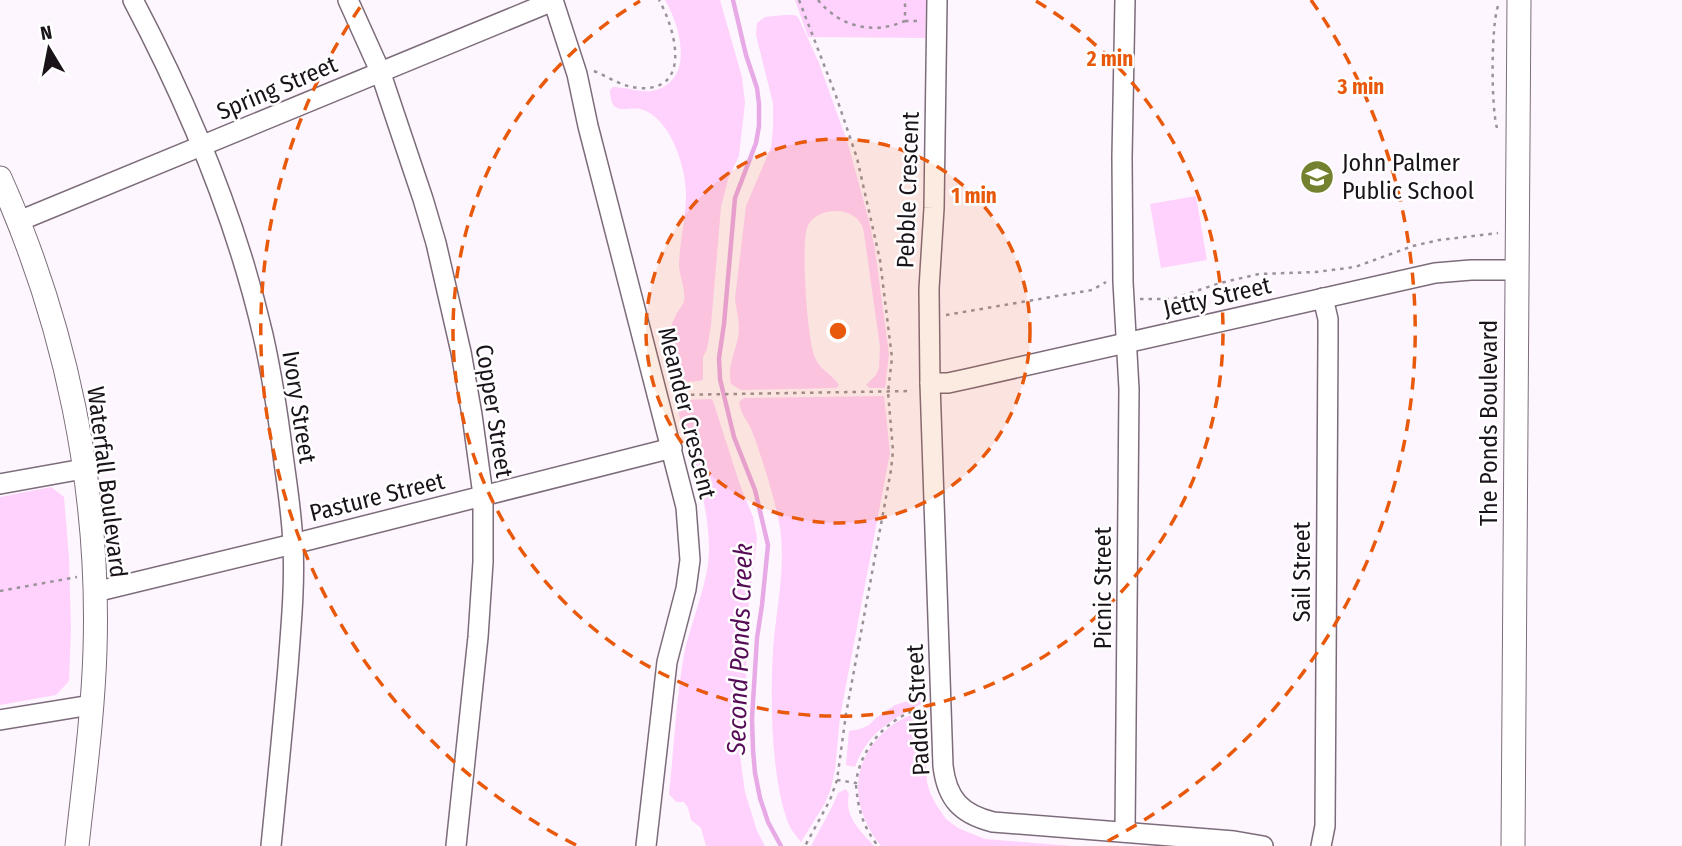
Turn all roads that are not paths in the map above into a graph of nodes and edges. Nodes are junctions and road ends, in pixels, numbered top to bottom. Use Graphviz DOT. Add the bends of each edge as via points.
graph roads {
  1 [pos="132,0"];
  2 [pos="348,0"];
  3 [pos="937,0"];
  4 [pos="1125,0"];
  5 [pos="1519,0"];
  6 [pos="553,1"];
  7 [pos="380,71"];
  8 [pos="202,146"];
  9 [pos="0,178"];
  10 [pos="19,221"];
  11 [pos="1517,270"];
  12 [pos="1323,298"];
  13 [pos="1126,343"];
  14 [pos="923,387"];
  15 [pos="672,448"];
  16 [pos="83,469"];
  17 [pos="0,484"];
  18 [pos="483,495"];
  19 [pos="293,544"];
  20 [pos="94,583"];
  21 [pos="91,705"];
  22 [pos="0,720"];
  23 [pos="1125,832"];
  24 [pos="77,846"];
  25 [pos="271,846"];
  26 [pos="456,846"];
  27 [pos="646,846"];
  28 [pos="1263,846"];
  29 [pos="1321,846"];
  30 [pos="1513,846"];
  1 -- 8 [label="street, Ivory Street"];
  2 -- 7 [label="street, Copper Street"];
  3 -- 14 [label="street, Pebble Crescent" via="934,208"];
  4 -- 13 [label="street"];
  5 -- 11 [label="street, The Ponds Boulevard"];
  6 -- 7 [label="street, Spring Street"];
  6 -- 15 [label="street, Meander Crescent" via="577,74"];
  7 -- 8 [label="street, Spring Street"];
  7 -- 18 [label="street, Copper Street" via="442,268"];
  8 -- 10 [label="street, Spring Street"];
  8 -- 19 [label="street, Ivory Street" via="237,243 263,337"];
  9 -- 10 [label="street, Waterfall Boulevard"];
  10 -- 16 [label="street, Waterfall Boulevard" via="60,348"];
  11 -- 12 [label="street, Jetty Street" via="1435,273"];
  11 -- 30 [label="street, The Ponds Boulevard"];
  12 -- 13 [label="street, Jetty Street"];
  12 -- 29 [label="street, Sail Street" via="1328,352 1325,826"];
  13 -- 14 [label="street, Jetty Street"];
  13 -- 23 [label="street, Picnic Street"];
  14 -- 23 [label="street, Paddle Street" via="943,766 948,789 962,809 993,822"];
  15 -- 18 [label="street, Pasture Street"];
  15 -- 27 [label="street, Meander Crescent" via="687,507 690,560 667,662"];
  16 -- 17 [label="street"];
  16 -- 20 [label="street, Waterfall Boulevard"];
  18 -- 19 [label="street, Pasture Street"];
  18 -- 26 [label="street, Copper Street" via="478,637"];
  19 -- 20 [label="street, Pasture Street"];
  19 -- 25 [label="street, Ivory Street" via="294,598"];
  20 -- 21 [label="street, Waterfall Boulevard"];
  21 -- 22 [label="street"];
  21 -- 24 [label="street, Waterfall Boulevard"];
  23 -- 28 [label="street, Paddle Street"];
}
